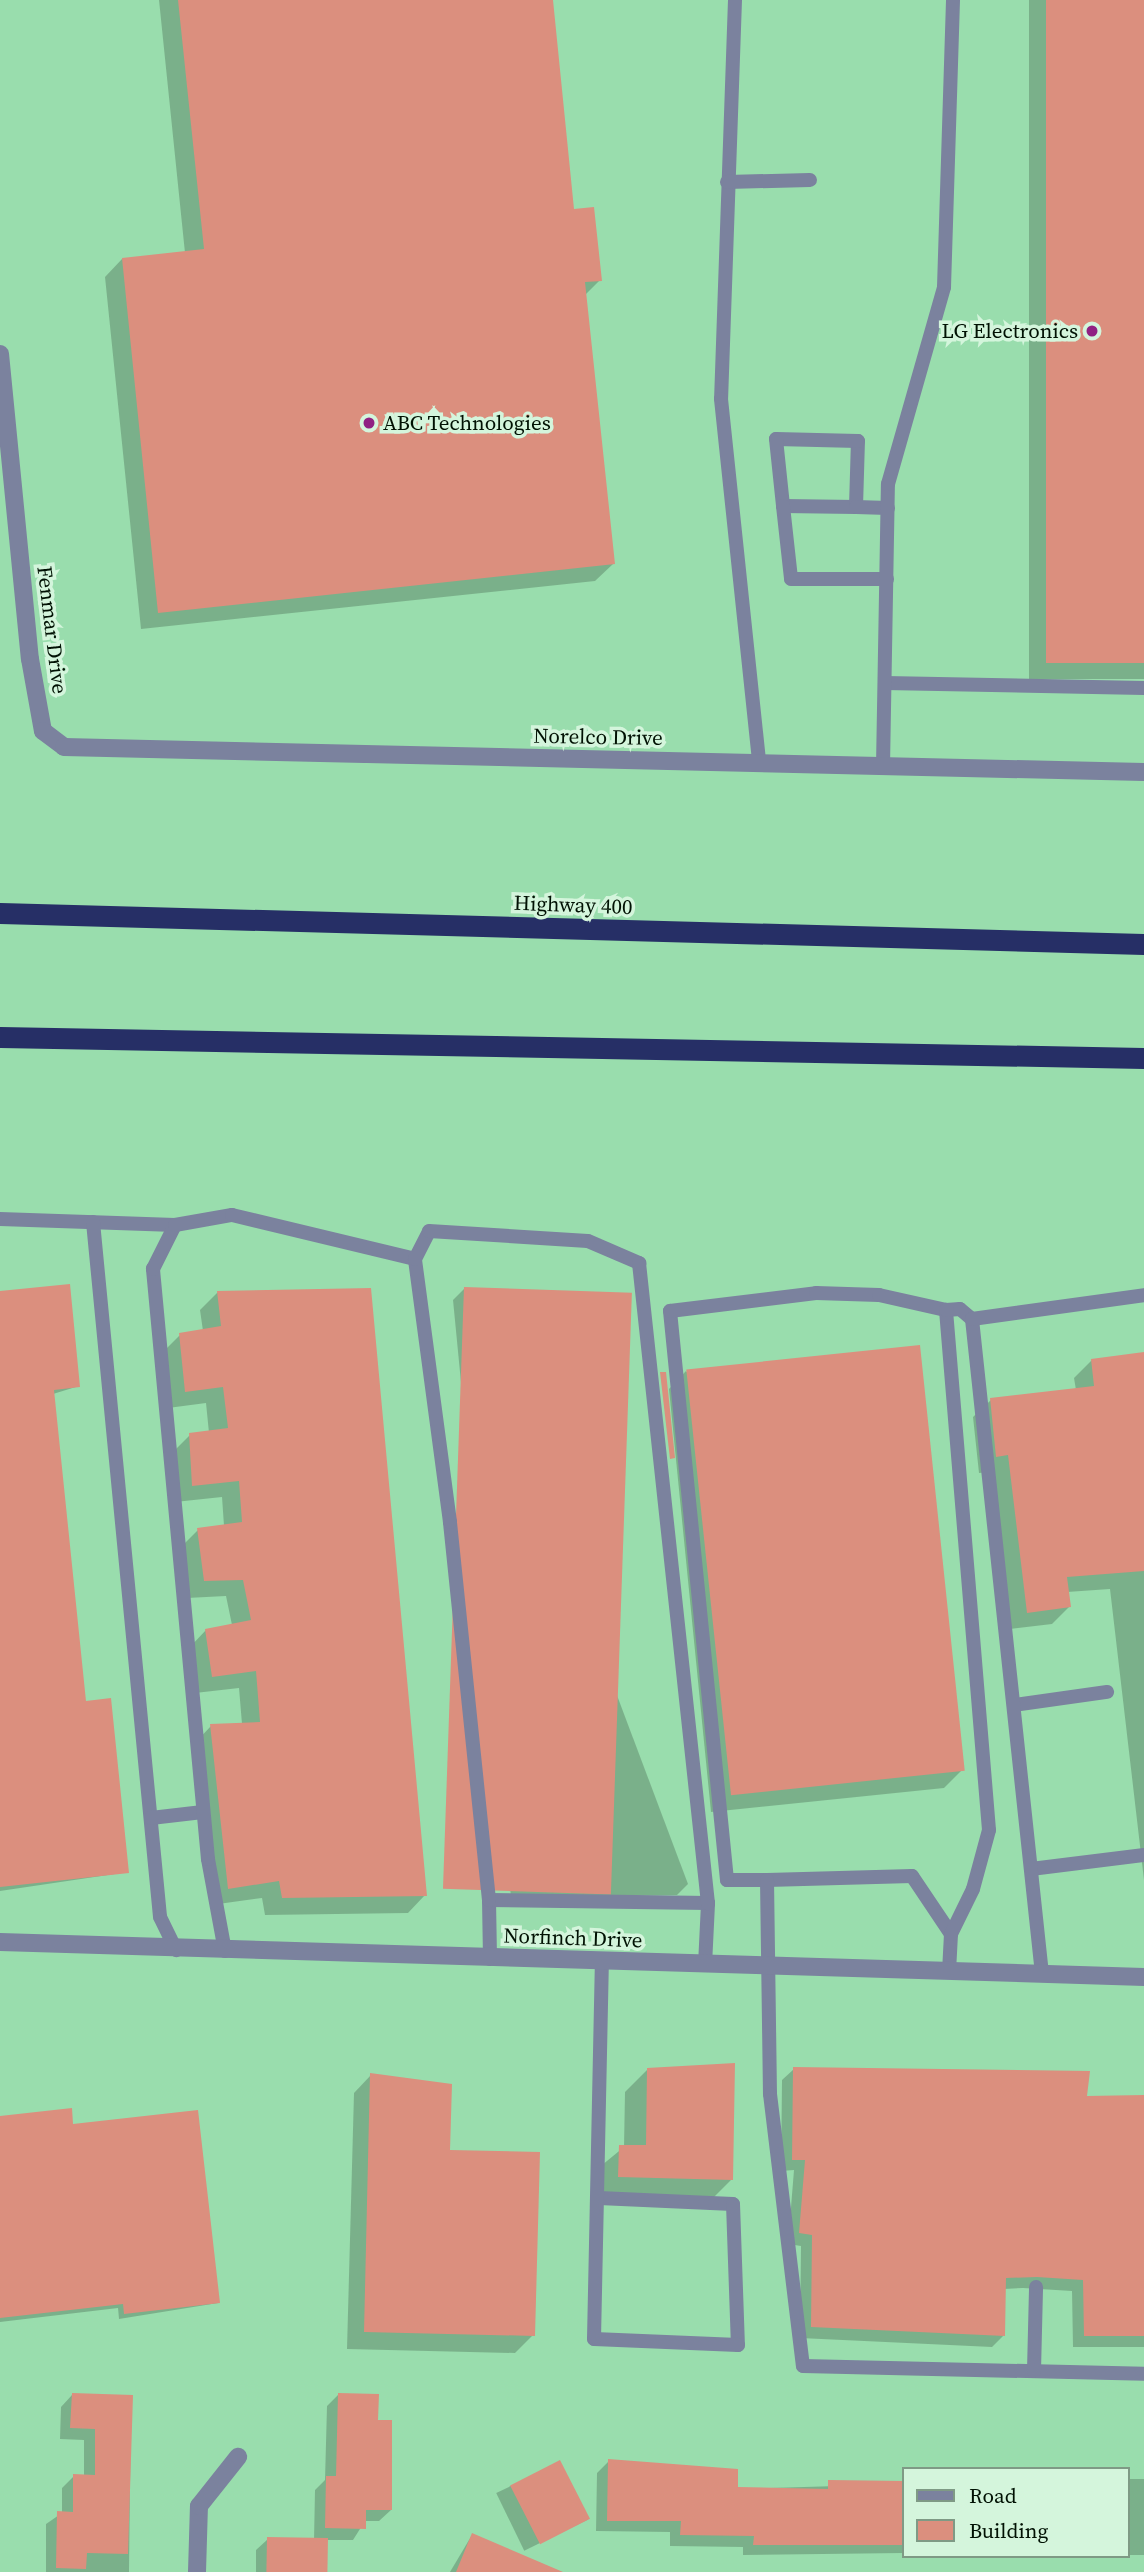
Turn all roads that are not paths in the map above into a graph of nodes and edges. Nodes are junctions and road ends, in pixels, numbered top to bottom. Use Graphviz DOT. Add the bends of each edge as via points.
graph roads {
  1 [pos="735,0"];
  2 [pos="953,0"];
  3 [pos="810,180"];
  4 [pos="727,182"];
  5 [pos="0,354"];
  6 [pos="2,394"];
  7 [pos="783,506"];
  8 [pos="856,507"];
  9 [pos="888,508"];
  10 [pos="887,579"];
  11 [pos="885,683"];
  12 [pos="1144,688"];
  13 [pos="53,741"];
  14 [pos="759,763"];
  15 [pos="883,766"];
  16 [pos="1144,772"];
  17 [pos="0,914"];
  18 [pos="1144,944"];
  19 [pos="0,1037"];
  20 [pos="1144,1058"];
  21 [pos="0,1219"];
  22 [pos="93,1222"];
  23 [pos="175,1225"];
  24 [pos="415,1259"];
  25 [pos="1144,1295"];
  26 [pos="946,1310"];
  27 [pos="972,1319"];
  28 [pos="1107,1692"];
  29 [pos="1014,1705"];
  30 [pos="203,1812"];
  31 [pos="152,1818"];
  32 [pos="1144,1855"];
  33 [pos="1031,1869"];
  34 [pos="727,1880"];
  35 [pos="767,1880"];
  36 [pos="706,1882"];
  37 [pos="489,1900"];
  38 [pos="708,1903"];
  39 [pos="951,1934"];
  40 [pos="0,1942"];
  41 [pos="176,1950"];
  42 [pos="225,1951"];
  43 [pos="490,1959"];
  44 [pos="602,1962"];
  45 [pos="705,1965"];
  46 [pos="767,1966"];
  47 [pos="949,1972"];
  48 [pos="1042,1974"];
  49 [pos="1144,1977"];
  50 [pos="598,2198"];
  51 [pos="1036,2287"];
  52 [pos="1034,2371"];
  53 [pos="1144,2374"];
  54 [pos="238,2457"];
  55 [pos="197,2572"];
  1 -- 4 [label="lane"];
  2 -- 9 [label="lane" via="944,287 888,484"];
  3 -- 4 [label="lane"];
  4 -- 14 [label="lane" via="721,399"];
  5 -- 6 [label="street, Fenmar Drive"];
  6 -- 13 [label="street, Fenmar Drive" via="30,659 43,731"];
  7 -- 8 [label="lane"];
  7 -- 8 [label="lane" via="776,439 858,440"];
  7 -- 10 [label="lane" via="791,579"];
  8 -- 9 [label="lane"];
  9 -- 10 [label="lane"];
  10 -- 11 [label="lane"];
  11 -- 12 [label="lane"];
  11 -- 15 [label="lane"];
  13 -- 14 [label="street, Norelco Drive" via="88,748"];
  14 -- 15 [label="street, Norelco Drive"];
  15 -- 16 [label="street, Norelco Drive"];
  17 -- 18 [label="highway, Highway 400"];
  19 -- 20 [label="highway"];
  21 -- 22 [label="lane"];
  22 -- 23 [label="lane"];
  22 -- 31 [label="lane"];
  23 -- 24 [label="lane" via="232,1215"];
  23 -- 30 [label="lane" via="153,1269"];
  24 -- 36 [label="lane" via="429,1231 588,1241 639,1263"];
  24 -- 37 [label="lane" via="450,1522"];
  25 -- 27 [label="lane"];
  26 -- 27 [label="lane" via="960,1309"];
  26 -- 34 [label="lane" via="879,1295 816,1293 670,1311"];
  26 -- 39 [label="lane" via="989,1830 973,1889"];
  27 -- 29 [label="lane"];
  28 -- 29 [label="lane"];
  29 -- 33 [label="lane"];
  30 -- 31 [label="lane"];
  30 -- 42 [label="lane"];
  31 -- 41 [label="lane" via="160,1917"];
  32 -- 33 [label="lane"];
  33 -- 48 [label="lane"];
  34 -- 35 [label="lane"];
  34 -- 36 [label="lane"];
  35 -- 39 [label="lane" via="912,1876"];
  35 -- 46 [label="lane"];
  36 -- 38 [label="lane"];
  37 -- 38 [label="lane"];
  37 -- 43 [label="lane"];
  38 -- 45 [label="lane"];
  39 -- 47 [label="lane"];
  40 -- 41 [label="street, Norfinch Drive"];
  41 -- 42 [label="street, Norfinch Drive"];
  42 -- 43 [label="street, Norfinch Drive"];
  43 -- 44 [label="street, Norfinch Drive"];
  44 -- 45 [label="street, Norfinch Drive"];
  44 -- 50 [label="lane"];
  45 -- 46 [label="street, Norfinch Drive"];
  46 -- 47 [label="street, Norfinch Drive"];
  46 -- 52 [label="lane" via="769,2094 803,2366"];
  47 -- 48 [label="street, Norfinch Drive"];
  48 -- 49 [label="street, Norfinch Drive"];
  50 -- 50 [label="lane" via="594,2339 738,2345 733,2204"];
  51 -- 52 [label="lane"];
  52 -- 53 [label="lane"];
  54 -- 55 [label="street" via="199,2506"];
}
